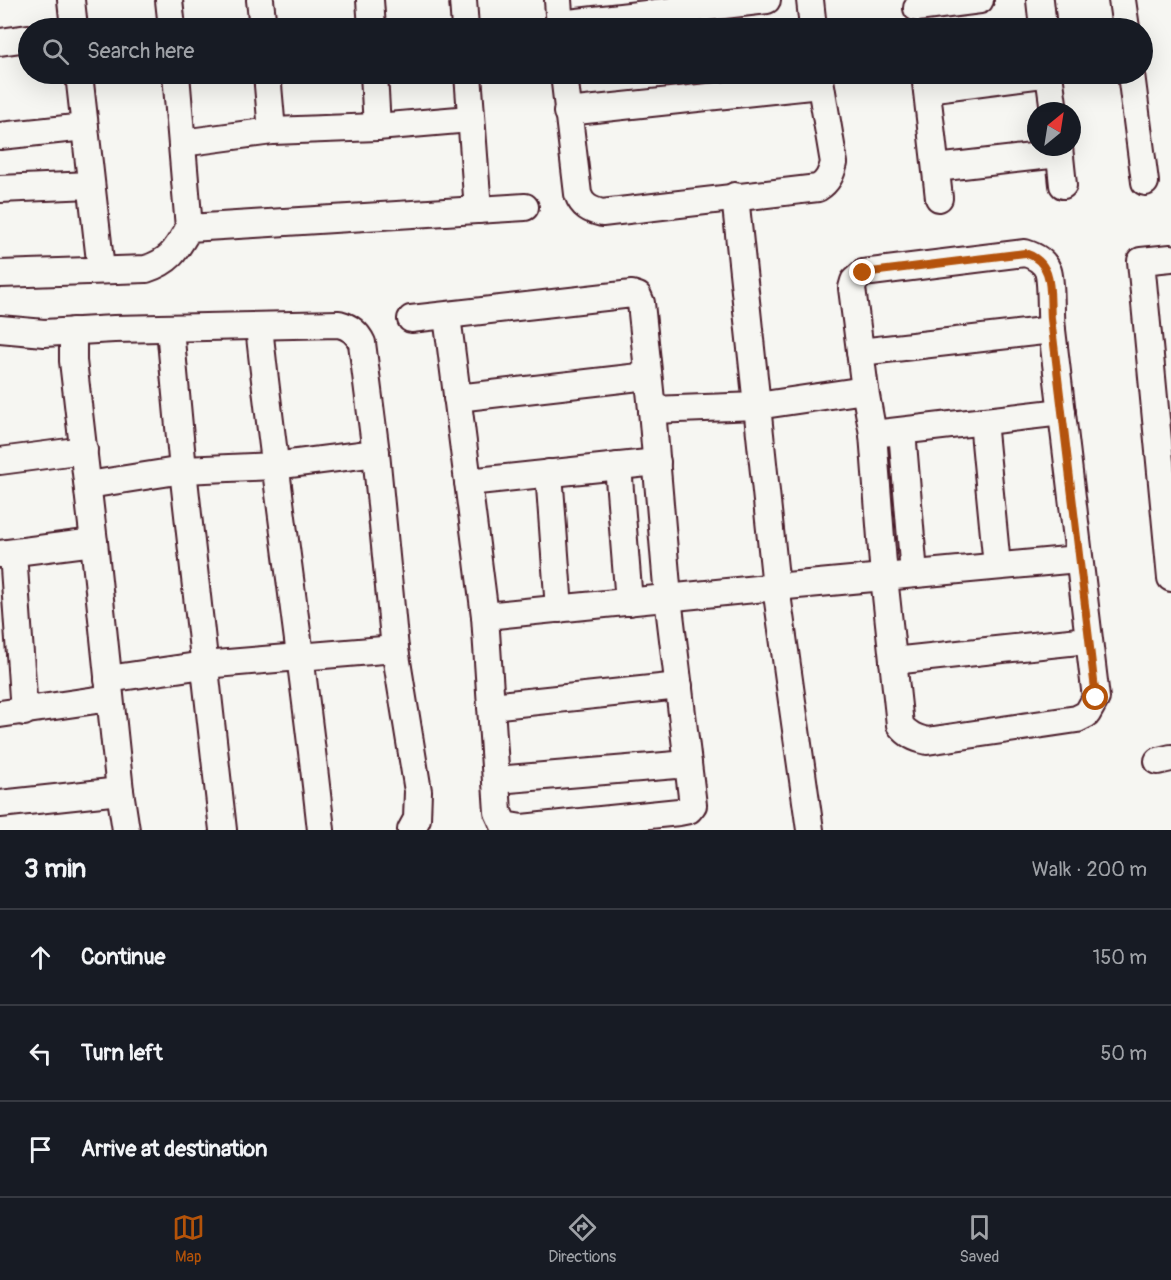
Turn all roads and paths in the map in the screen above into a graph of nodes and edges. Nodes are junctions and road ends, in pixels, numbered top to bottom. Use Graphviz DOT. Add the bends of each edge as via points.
graph roads {
  1 [pos="71,0"];
  2 [pos="170,0"];
  3 [pos="260,0"];
  4 [pos="370,0"];
  5 [pos="463,0"];
  6 [pos="767,0"];
  7 [pos="810,0"];
  8 [pos="980,0"];
  9 [pos="1040,0"];
  10 [pos="1122,0"];
  11 [pos="918,12"];
  12 [pos="73,18"];
  13 [pos="171,18"];
  14 [pos="262,18"];
  15 [pos="371,18"];
  16 [pos="464,18"];
  17 [pos="559,18"];
  18 [pos="812,18"];
  19 [pos="1042,18"];
  20 [pos="1125,18"];
  21 [pos="18,39"];
  22 [pos="0,42"];
  23 [pos="80,84"];
  24 [pos="177,84"];
  25 [pos="268,84"];
  26 [pos="375,84"];
  27 [pos="468,84"];
  28 [pos="565,84"];
  29 [pos="782,84"];
  30 [pos="821,84"];
  31 [pos="926,84"];
  32 [pos="1050,84"];
  33 [pos="1132,84"];
  34 [pos="1053,102"];
  35 [pos="567,112"];
  36 [pos="470,119"];
  37 [pos="85,127"];
  38 [pos="377,127"];
  39 [pos="272,131"];
  40 [pos="0,136"];
  41 [pos="182,143"];
  42 [pos="1027,155"];
  43 [pos="1060,156"];
  44 [pos="936,168"];
  45 [pos="1145,182"];
  46 [pos="91,184"];
  47 [pos="1063,184"];
  48 [pos="0,189"];
  49 [pos="735,196"];
  50 [pos="939,198"];
  51 [pos="525,207"];
  52 [pos="478,210"];
  53 [pos="189,228"];
  54 [pos="1171,258"];
  55 [pos="100,270"];
  56 [pos="0,274"];
  57 [pos="447,316"];
  58 [pos="411,320"];
  59 [pos="259,327"];
  60 [pos="170,328"];
  61 [pos="0,329"];
  62 [pos="1052,330"];
  63 [pos="73,331"];
  64 [pos="860,352"];
  65 [pos="648,376"];
  66 [pos="865,390"];
  67 [pos="457,398"];
  68 [pos="757,406"];
  69 [pos="652,410"];
  70 [pos="1062,411"];
  71 [pos="982,421"];
  72 [pos="902,431"];
  73 [pos="873,434"];
  74 [pos="84,450"];
  75 [pos="376,453"];
  76 [pos="0,462"];
  77 [pos="657,462"];
  78 [pos="274,466"];
  79 [pos="618,466"];
  80 [pos="183,470"];
  81 [pos="549,473"];
  82 [pos="468,482"];
  83 [pos="88,485"];
  84 [pos="1167,507"];
  85 [pos="94,542"];
  86 [pos="7,554"];
  87 [pos="1078,559"];
  88 [pos="997,566"];
  89 [pos="914,574"];
  90 [pos="884,577"];
  91 [pos="1171,578"];
  92 [pos="776,587"];
  93 [pos="668,598"];
  94 [pos="629,602"];
  95 [pos="560,609"];
  96 [pos="485,616"];
  97 [pos="1088,640"];
  98 [pos="396,649"];
  99 [pos="302,658"];
  100 [pos="893,661"];
  101 [pos="204,665"];
  102 [pos="679,686"];
  103 [pos="109,688"];
  104 [pos="491,706"];
  105 [pos="12,713"];
  106 [pos="688,764"];
  107 [pos="496,780"];
  108 [pos="120,791"];
  109 [pos="0,804"];
  110 [pos="126,830"];
  111 [pos="223,830"];
  112 [pos="321,830"];
  113 [pos="411,830"];
  114 [pos="810,830"];
  1 -- 12 [label="street"];
  2 -- 13 [label="street"];
  3 -- 14 [label="street"];
  4 -- 15 [label="street"];
  5 -- 16 [label="street"];
  6 -- 17 [label="street"];
  7 -- 18 [label="street"];
  8 -- 11 [label="street"];
  9 -- 19 [label="street"];
  10 -- 20 [label="street"];
  21 -- 22 [label="street"];
  23 -- 37 [label="street"];
  24 -- 41 [label="street"];
  25 -- 39 [label="street"];
  26 -- 38 [label="street"];
  27 -- 36 [label="street"];
  28 -- 35 [label="street"];
  29 -- 35 [label="street"];
  30 -- 49 [label="street" via="834,163 828,179 818,188"];
  31 -- 44 [label="street"];
  32 -- 34 [label="street"];
  33 -- 45 [label="street"];
  35 -- 49 [label="street" via="578,194 593,211"];
  36 -- 38 [label="street"];
  36 -- 52 [label="street"];
  37 -- 40 [label="street"];
  37 -- 46 [label="street"];
  38 -- 39 [label="street"];
  39 -- 41 [label="street"];
  41 -- 53 [label="street"];
  42 -- 44 [label="street"];
  43 -- 47 [label="street"];
  44 -- 50 [label="street"];
  46 -- 48 [label="street"];
  46 -- 55 [label="street"];
  49 -- 68 [label="street"];
  51 -- 52 [label="street"];
  52 -- 53 [label="street"];
  53 -- 55 [label="street" via="162,264 146,269"];
  54 -- 84 [label="street" via="1141,261"];
  55 -- 56 [label="street"];
  57 -- 58 [label="street"];
  57 -- 65 [label="street" via="634,294 641,303"];
  57 -- 67 [label="street"];
  59 -- 60 [label="street"];
  59 -- 75 [label="street" via="339,324 356,332 362,343"];
  59 -- 78 [label="street"];
  60 -- 63 [label="street"];
  60 -- 80 [label="street"];
  61 -- 63 [label="street"];
  62 -- 64 [label="street"];
  62 -- 64 [label="street" via="1048,272 1034,256 1014,254 857,276 852,288"];
  62 -- 70 [label="street"];
  63 -- 74 [label="street"];
  64 -- 66 [label="street"];
  65 -- 67 [label="street"];
  65 -- 69 [label="street"];
  66 -- 68 [label="street"];
  66 -- 73 [label="street"];
  67 -- 82 [label="street"];
  68 -- 69 [label="street"];
  68 -- 92 [label="street"];
  69 -- 77 [label="street"];
  70 -- 71 [label="street"];
  70 -- 87 [label="street"];
  71 -- 72 [label="street"];
  71 -- 88 [label="street"];
  72 -- 73 [label="street"];
  72 -- 89 [label="street"];
  73 -- 90 [label="street"];
  74 -- 76 [label="street"];
  74 -- 83 [label="street"];
  75 -- 78 [label="street"];
  75 -- 98 [label="street"];
  77 -- 79 [label="street"];
  77 -- 93 [label="street"];
  78 -- 80 [label="street"];
  78 -- 99 [label="street"];
  79 -- 81 [label="street"];
  79 -- 94 [label="street"];
  80 -- 83 [label="street"];
  80 -- 101 [label="street"];
  81 -- 82 [label="street"];
  81 -- 95 [label="street"];
  82 -- 96 [label="street"];
  83 -- 85 [label="street"];
  84 -- 91 [label="street"];
  85 -- 86 [label="street"];
  85 -- 103 [label="street"];
  86 -- 105 [label="street"];
  87 -- 88 [label="street"];
  87 -- 97 [label="street"];
  88 -- 89 [label="street"];
  89 -- 90 [label="street"];
  90 -- 92 [label="street"];
  90 -- 100 [label="street"];
  92 -- 93 [label="street"];
  92 -- 114 [label="street"];
  93 -- 94 [label="street"];
  93 -- 102 [label="street"];
  94 -- 95 [label="street"];
  95 -- 96 [label="street"];
  96 -- 104 [label="street"];
  97 -- 100 [label="street"];
  97 -- 100 [label="street" via="1096,698 1087,714 1077,719 927,741 915,738 900,725"];
  98 -- 99 [label="street"];
  98 -- 113 [label="street" via="418,791 417,819"];
  99 -- 101 [label="street"];
  99 -- 112 [label="street"];
  101 -- 103 [label="street"];
  101 -- 111 [label="street"];
  102 -- 104 [label="street"];
  102 -- 106 [label="street"];
  103 -- 105 [label="street"];
  103 -- 108 [label="street"];
  104 -- 107 [label="street"];
  106 -- 107 [label="street"];
  106 -- 107 [label="street" via="693,805 689,810 522,828 504,825 498,812"];
  108 -- 109 [label="street"];
  108 -- 110 [label="street"];
}
